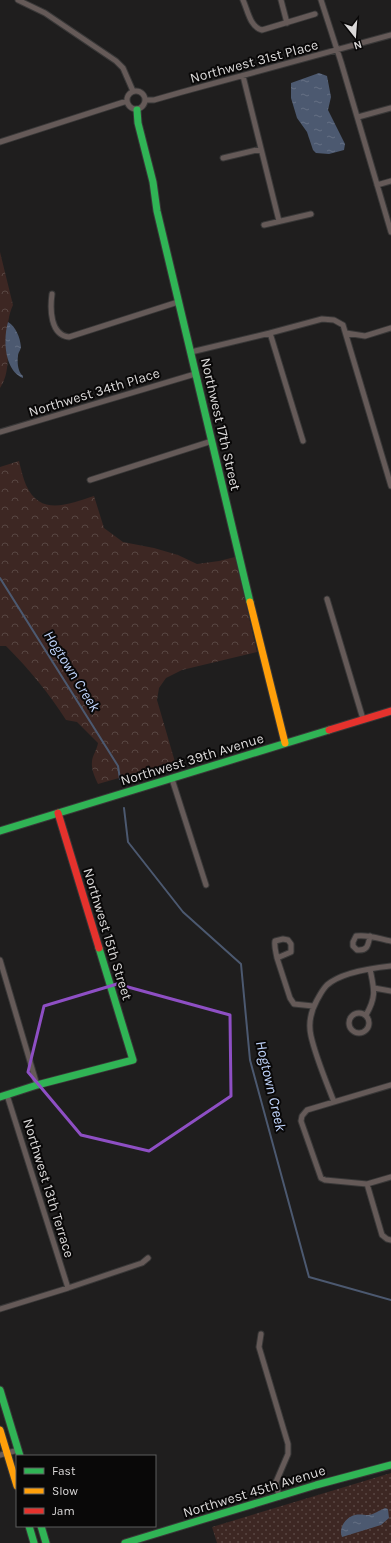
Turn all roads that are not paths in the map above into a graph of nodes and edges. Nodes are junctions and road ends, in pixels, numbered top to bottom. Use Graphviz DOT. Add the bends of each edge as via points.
graph roads {
  1 [pos="18,0"];
  2 [pos="244,0"];
  3 [pos="281,0"];
  4 [pos="321,0"];
  5 [pos="315,14"];
  6 [pos="287,23"];
  7 [pos="391,35"];
  8 [pos="337,51"];
  9 [pos="243,76"];
  10 [pos="133,91"];
  11 [pos="146,100"];
  12 [pos="127,101"];
  13 [pos="391,108"];
  14 [pos="137,110"];
  15 [pos="358,117"];
  16 [pos="0,142"];
  17 [pos="261,149"];
  18 [pos="223,158"];
  19 [pos="391,181"];
  20 [pos="377,185"];
  21 [pos="310,214"];
  22 [pos="279,221"];
  23 [pos="264,225"];
  24 [pos="391,232"];
  25 [pos="52,294"];
  26 [pos="178,302"];
  27 [pos="391,328"];
  28 [pos="270,333"];
  29 [pos="346,333"];
  30 [pos="191,352"];
  31 [pos="196,374"];
  32 [pos="0,432"];
  33 [pos="212,441"];
  34 [pos="303,441"];
  35 [pos="90,480"];
  36 [pos="391,486"];
  37 [pos="327,599"];
  38 [pos="391,711"];
  39 [pos="363,720"];
  40 [pos="285,743"];
  41 [pos="172,778"];
  42 [pos="58,813"];
  43 [pos="0,831"];
  44 [pos="206,885"];
  45 [pos="370,936"];
  46 [pos="391,941"];
  47 [pos="277,958"];
  48 [pos="0,960"];
  49 [pos="391,966"];
  50 [pos="370,969"];
  51 [pos="374,988"];
  52 [pos="391,991"];
  53 [pos="313,1006"];
  54 [pos="366,1015"];
  55 [pos="37,1085"];
  56 [pos="391,1085"];
  57 [pos="8,1095"];
  58 [pos="0,1097"];
  59 [pos="334,1102"];
  60 [pos="391,1177"];
  61 [pos="366,1184"];
  62 [pos="389,1239"];
  63 [pos="148,1258"];
  64 [pos="68,1288"];
  65 [pos="0,1309"];
  66 [pos="261,1334"];
  67 [pos="0,1390"];
  68 [pos="0,1430"];
  69 [pos="19,1453"];
  70 [pos="3,1454"];
  71 [pos="391,1465"];
  72 [pos="16,1484"];
  73 [pos="279,1496"];
  74 [pos="29,1527"];
  75 [pos="41,1527"];
  76 [pos="34,1543"];
  77 [pos="46,1543"];
  78 [pos="125,1543"];
  1 -- 10 [label="street" via="45,13 116,61 123,68"];
  2 -- 6 [label="street" via="253,25 258,29"];
  3 -- 6 [label="street"];
  4 -- 8 [label="street"];
  5 -- 6 [label="street"];
  7 -- 8 [label="street, Northwest 31st Place"];
  8 -- 9 [label="street, Northwest 31st Place"];
  8 -- 15 [label="street"];
  9 -- 11 [label="street, Northwest 31st Place"];
  9 -- 17 [label="street"];
  10 -- 11 [label="street" via="141,92"];
  10 -- 12 [label="street"];
  11 -- 14 [label="street" via="144,106"];
  12 -- 14 [label="street" via="131,109"];
  12 -- 16 [label="street"];
  13 -- 15 [label="street"];
  14 -- 26 [label="street, Northwest 17th Street"];
  15 -- 20 [label="street"];
  17 -- 18 [label="street"];
  17 -- 22 [label="street"];
  19 -- 20 [label="street"];
  20 -- 24 [label="street"];
  21 -- 22 [label="street"];
  22 -- 23 [label="street"];
  25 -- 26 [label="street" via="51,312 57,332 69,337"];
  26 -- 30 [label="street, Northwest 17th Street"];
  27 -- 29 [label="street" via="365,336"];
  28 -- 29 [label="street" via="322,319 334,320 343,325"];
  28 -- 30 [label="street"];
  28 -- 34 [label="street"];
  29 -- 36 [label="street"];
  30 -- 31 [label="street, Northwest 17th Street"];
  31 -- 32 [label="street, Northwest 34th Place"];
  31 -- 33 [label="street, Northwest 17th Street"];
  33 -- 35 [label="street"];
  33 -- 40 [label="street, Northwest 17th Street"];
  37 -- 39 [label="street"];
  38 -- 39 [label="street, Northwest 39th Avenue"];
  39 -- 40 [label="street, Northwest 39th Avenue"];
  40 -- 41 [label="street, Northwest 39th Avenue"];
  41 -- 42 [label="street, Northwest 39th Avenue"];
  41 -- 44 [label="street"];
  42 -- 43 [label="street, Northwest 39th Avenue"];
  42 -- 55 [label="street, Northwest 15th Street" via="133,1060"];
  45 -- 46 [label="street"];
  47 -- 53 [label="street" via="294,1004"];
  48 -- 55 [label="street"];
  49 -- 50 [label="street"];
  50 -- 51 [label="street"];
  50 -- 53 [label="street" via="340,977 328,984"];
  51 -- 52 [label="street"];
  51 -- 54 [label="street" via="371,1006"];
  53 -- 59 [label="street" via="311,1035"];
  55 -- 57 [label="street"];
  56 -- 59 [label="street"];
  57 -- 58 [label="street"];
  57 -- 64 [label="street, Northwest 13th Terrace"];
  59 -- 61 [label="street" via="307,1110 301,1121 321,1178"];
  60 -- 61 [label="street"];
  61 -- 62 [label="street" via="382,1236"];
  63 -- 64 [label="street" via="142,1263"];
  64 -- 65 [label="street"];
  66 -- 73 [label="street" via="259,1347 288,1444 288,1454 276,1482"];
  67 -- 69 [label="street"];
  68 -- 70 [label="street"];
  69 -- 70 [label="street"];
  70 -- 72 [label="street"];
  71 -- 73 [label="street, Northwest 45th Avenue"];
  73 -- 78 [label="street, Northwest 45th Avenue"];
  74 -- 76 [label="street"];
  75 -- 77 [label="street"];
}
